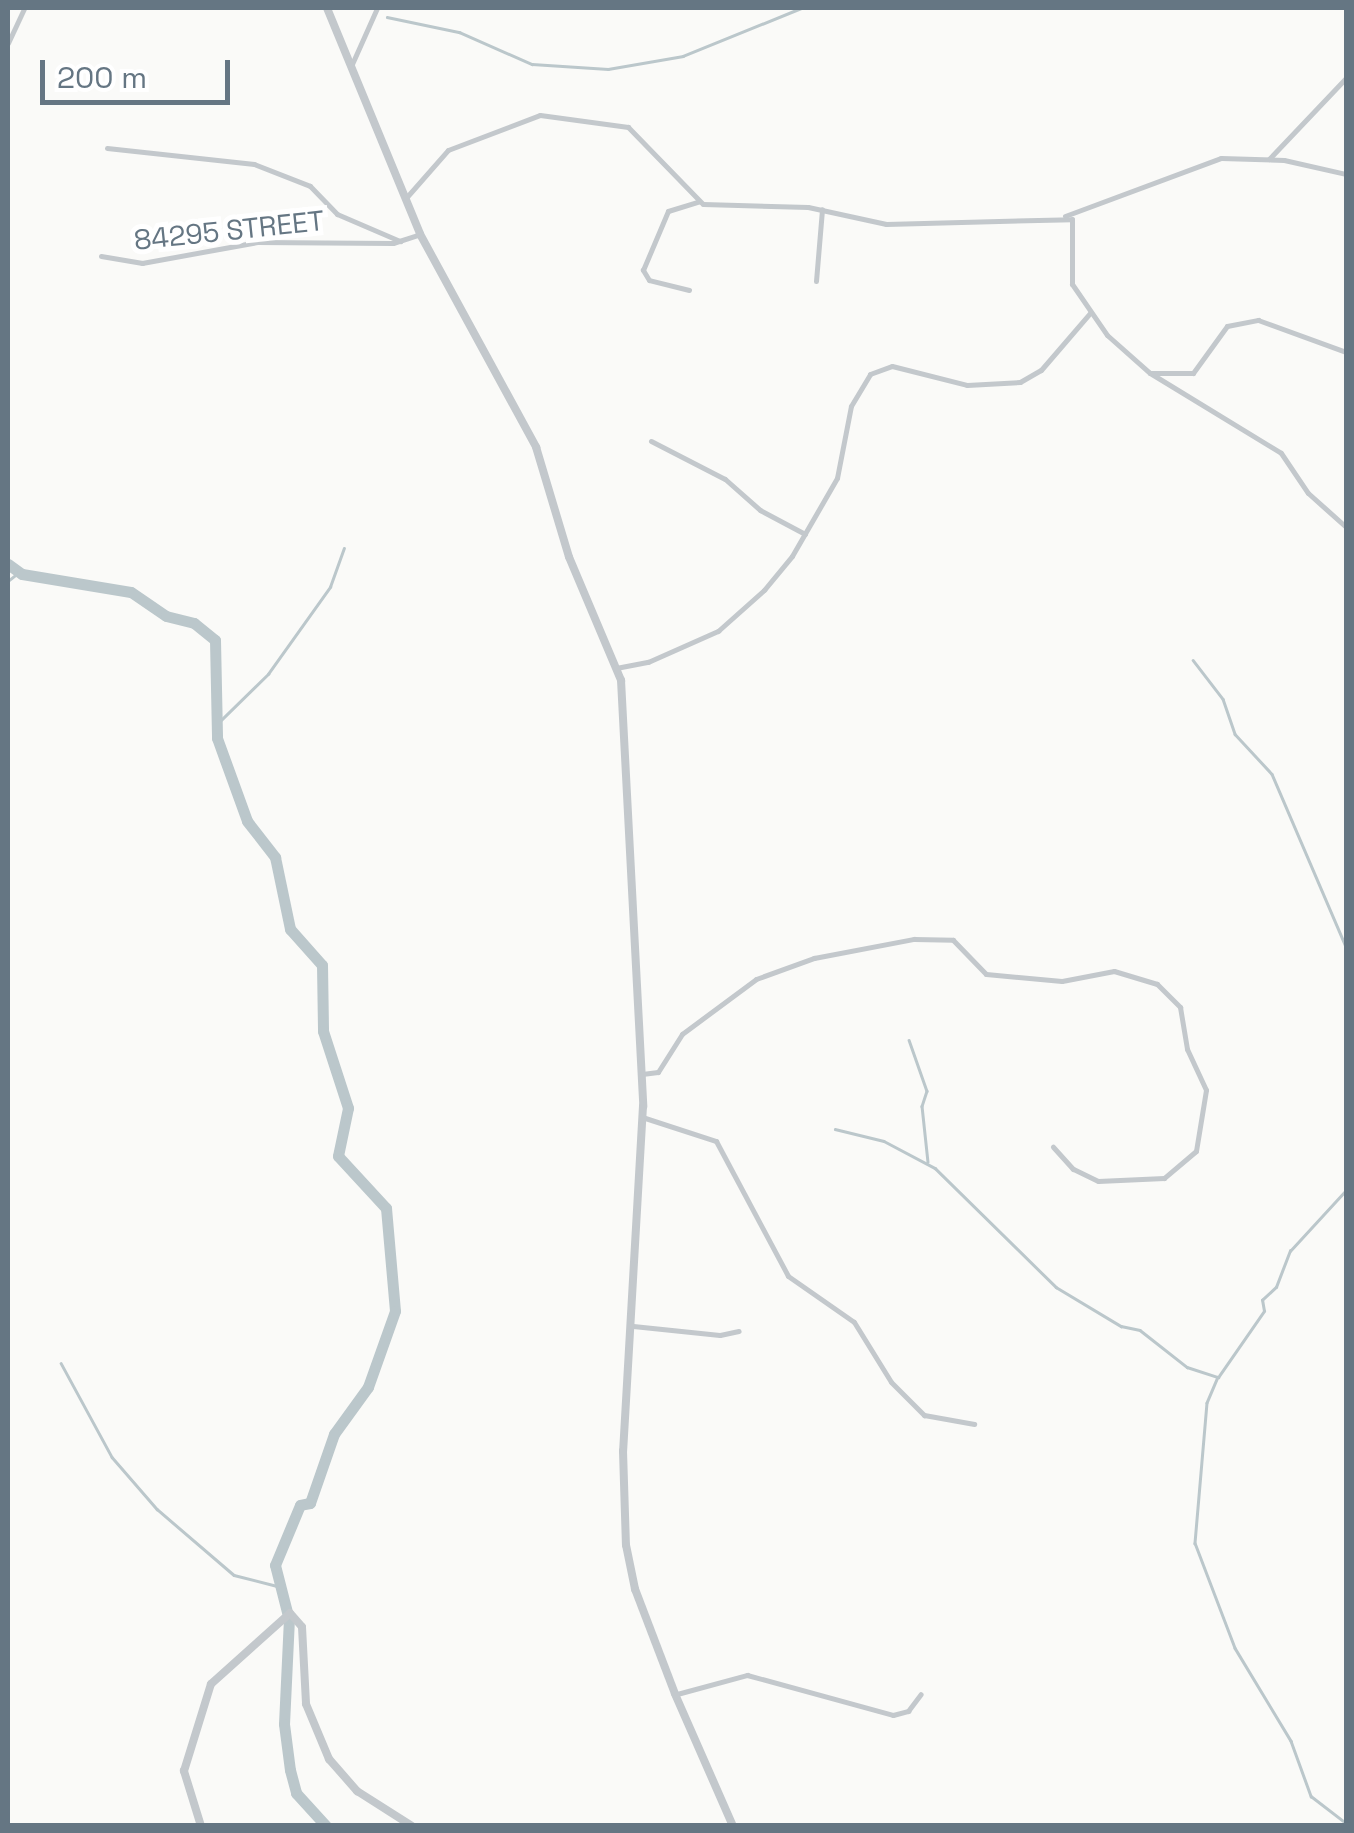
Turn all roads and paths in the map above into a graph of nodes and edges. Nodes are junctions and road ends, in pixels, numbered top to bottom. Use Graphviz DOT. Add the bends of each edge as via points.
graph roads {
  1 [pos="24,8"];
  2 [pos="327,8"];
  3 [pos="376,8"];
  4 [pos="8,43"];
  5 [pos="349,68"];
  6 [pos="1346,78"];
  7 [pos="107,148"];
  8 [pos="1269,159"];
  9 [pos="1346,174"];
  10 [pos="405,200"];
  11 [pos="698,202"];
  12 [pos="822,209"];
  13 [pos="1062,216"];
  14 [pos="420,234"];
  15 [pos="402,242"];
  16 [pos="101,256"];
  17 [pos="816,281"];
  18 [pos="689,290"];
  19 [pos="1091,313"];
  20 [pos="1346,352"];
  21 [pos="1150,373"];
  22 [pos="651,441"];
  23 [pos="1346,527"];
  24 [pos="805,534"];
  25 [pos="616,668"];
  26 [pos="642,1074"];
  27 [pos="642,1117"];
  28 [pos="1053,1147"];
  29 [pos="633,1326"];
  30 [pos="739,1331"];
  31 [pos="974,1424"];
  32 [pos="674,1694"];
  33 [pos="922,1694"];
  34 [pos="202,1826"];
  35 [pos="412,1826"];
  36 [pos="733,1826"];
  1 -- 4 [label="street"];
  2 -- 5 [label="street"];
  3 -- 5 [label="street"];
  5 -- 10 [label="street"];
  6 -- 8 [label="street"];
  7 -- 15 [label="street" via="254,164 310,186 337,214 362,219"];
  8 -- 9 [label="street"];
  8 -- 13 [label="street" via="1202,162 1170,180"];
  10 -- 11 [label="street" via="448,150 540,115 636,131"];
  10 -- 14 [label="street"];
  11 -- 12 [label="street"];
  11 -- 18 [label="street" via="668,210 643,270 650,280"];
  12 -- 13 [label="street" via="886,224 969,226"];
  12 -- 17 [label="street"];
  13 -- 19 [label="street" via="1076,223 1069,271"];
  14 -- 15 [label="street, 84295 STREET"];
  14 -- 25 [label="street" via="536,447 568,556"];
  15 -- 16 [label="street, 84295 STREET" via="257,242 142,263"];
  19 -- 21 [label="street" via="1122,352"];
  19 -- 24 [label="street" via="1049,362 1020,382 967,385 892,366 870,374 851,406 837,478"];
  20 -- 21 [label="street" via="1258,320 1227,326 1193,374"];
  21 -- 23 [label="street" via="1268,443"];
  22 -- 24 [label="street" via="725,479 760,510"];
  24 -- 25 [label="street" via="730,624 648,662"];
  25 -- 26 [label="street"];
  26 -- 27 [label="street"];
  26 -- 28 [label="street" via="662,1068 682,1034 756,979 814,958 914,938 953,940 986,974 1062,981 1114,971 1157,984 1180,1008 1186,1050 1206,1090 1196,1151 1164,1178 1098,1180 1073,1169"];
  27 -- 29 [label="street"];
  27 -- 31 [label="street" via="716,1142 788,1276 854,1322 891,1382 924,1415"];
  29 -- 30 [label="street"];
  29 -- 32 [label="street" via="623,1452 626,1546"];
  32 -- 33 [label="street" via="747,1675 893,1715 908,1711"];
  32 -- 36 [label="street"];
  34 -- 35 [label="street" via="184,1771 211,1684 290,1613 302,1627 306,1704 329,1759 357,1792"];
}
